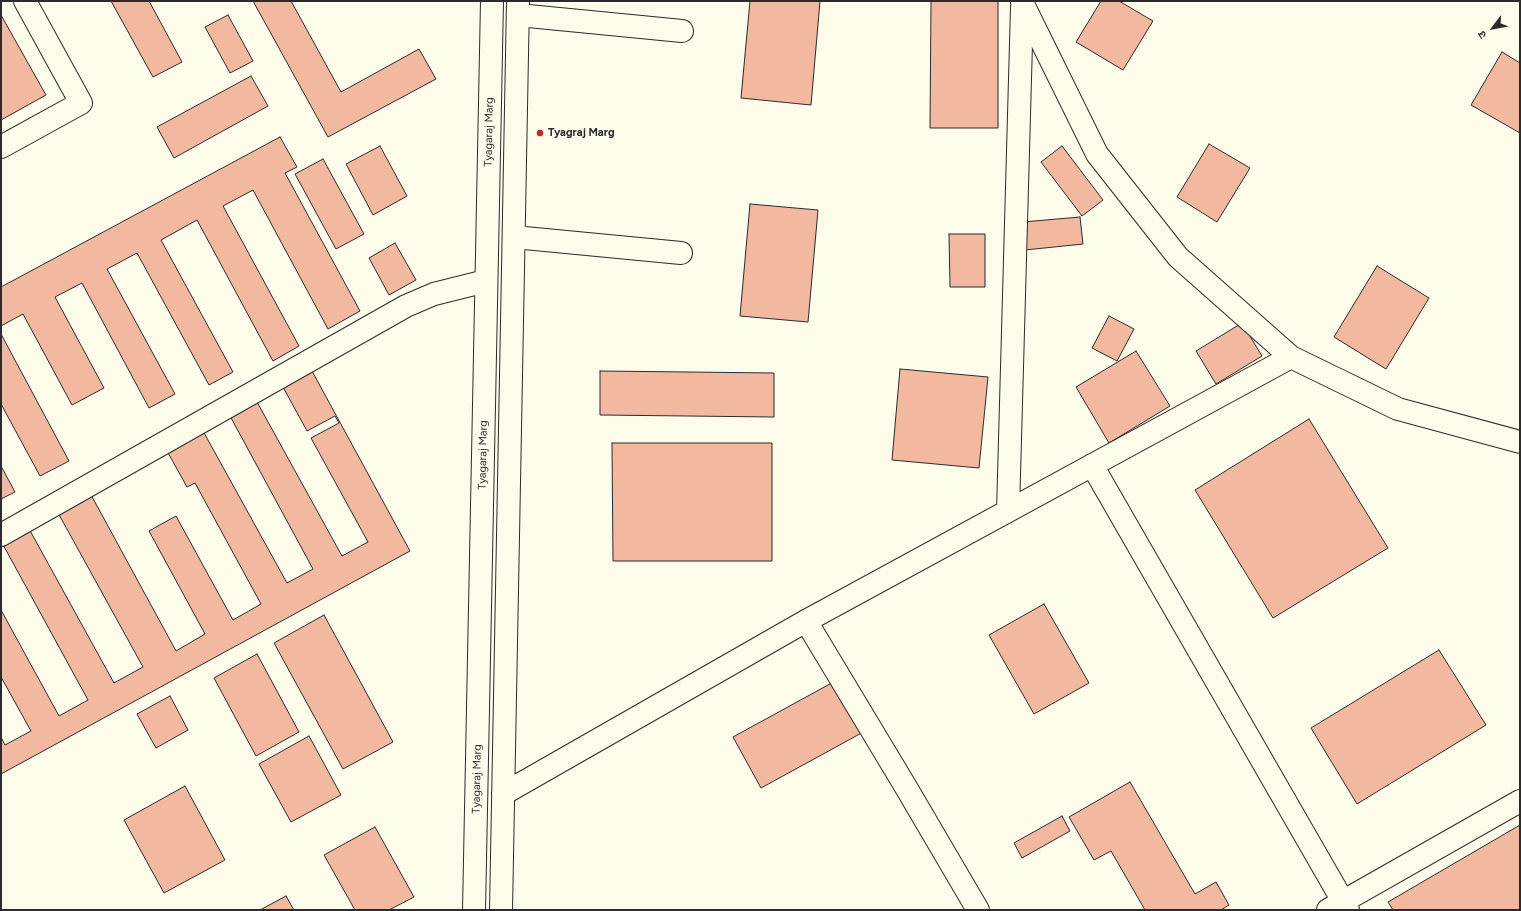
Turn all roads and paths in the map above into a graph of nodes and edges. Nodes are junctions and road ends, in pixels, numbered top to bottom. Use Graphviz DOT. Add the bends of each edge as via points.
graph roads {
  1 [pos="26,1"];
  2 [pos="492,1"];
  3 [pos="1022,2"];
  4 [pos="518,8"];
  5 [pos="682,31"];
  6 [pos="1,148"];
  7 [pos="514,237"];
  8 [pos="681,253"];
  9 [pos="486,281"];
  10 [pos="1291,357"];
  11 [pos="1520,442"];
  12 [pos="1092,465"];
  13 [pos="1008,511"];
  14 [pos="1,535"];
  15 [pos="806,621"];
  16 [pos="503,794"];
  17 [pos="1520,801"];
  18 [pos="1340,907"];
  19 [pos="474,910"];
  20 [pos="501,910"];
  21 [pos="978,910"];
  1 -- 6 [label="street" via="80,103"];
  2 -- 9 [label="street, Tyagaraj Marg"];
  3 -- 10 [label="street" via="1097,154 1178,257"];
  3 -- 13 [label="street"];
  4 -- 5 [label="street"];
  4 -- 7 [label="street"];
  7 -- 8 [label="street"];
  7 -- 16 [label="street"];
  9 -- 14 [label="street" via="434,294 406,306"];
  9 -- 19 [label="street, Tyagaraj Marg"];
  10 -- 11 [label="street" via="1398,409"];
  10 -- 12 [label="street"];
  12 -- 13 [label="street"];
  12 -- 18 [label="street"];
  13 -- 15 [label="street"];
  15 -- 16 [label="street"];
  15 -- 21 [label="street"];
  16 -- 20 [label="street"];
  17 -- 18 [label="street"];
}
